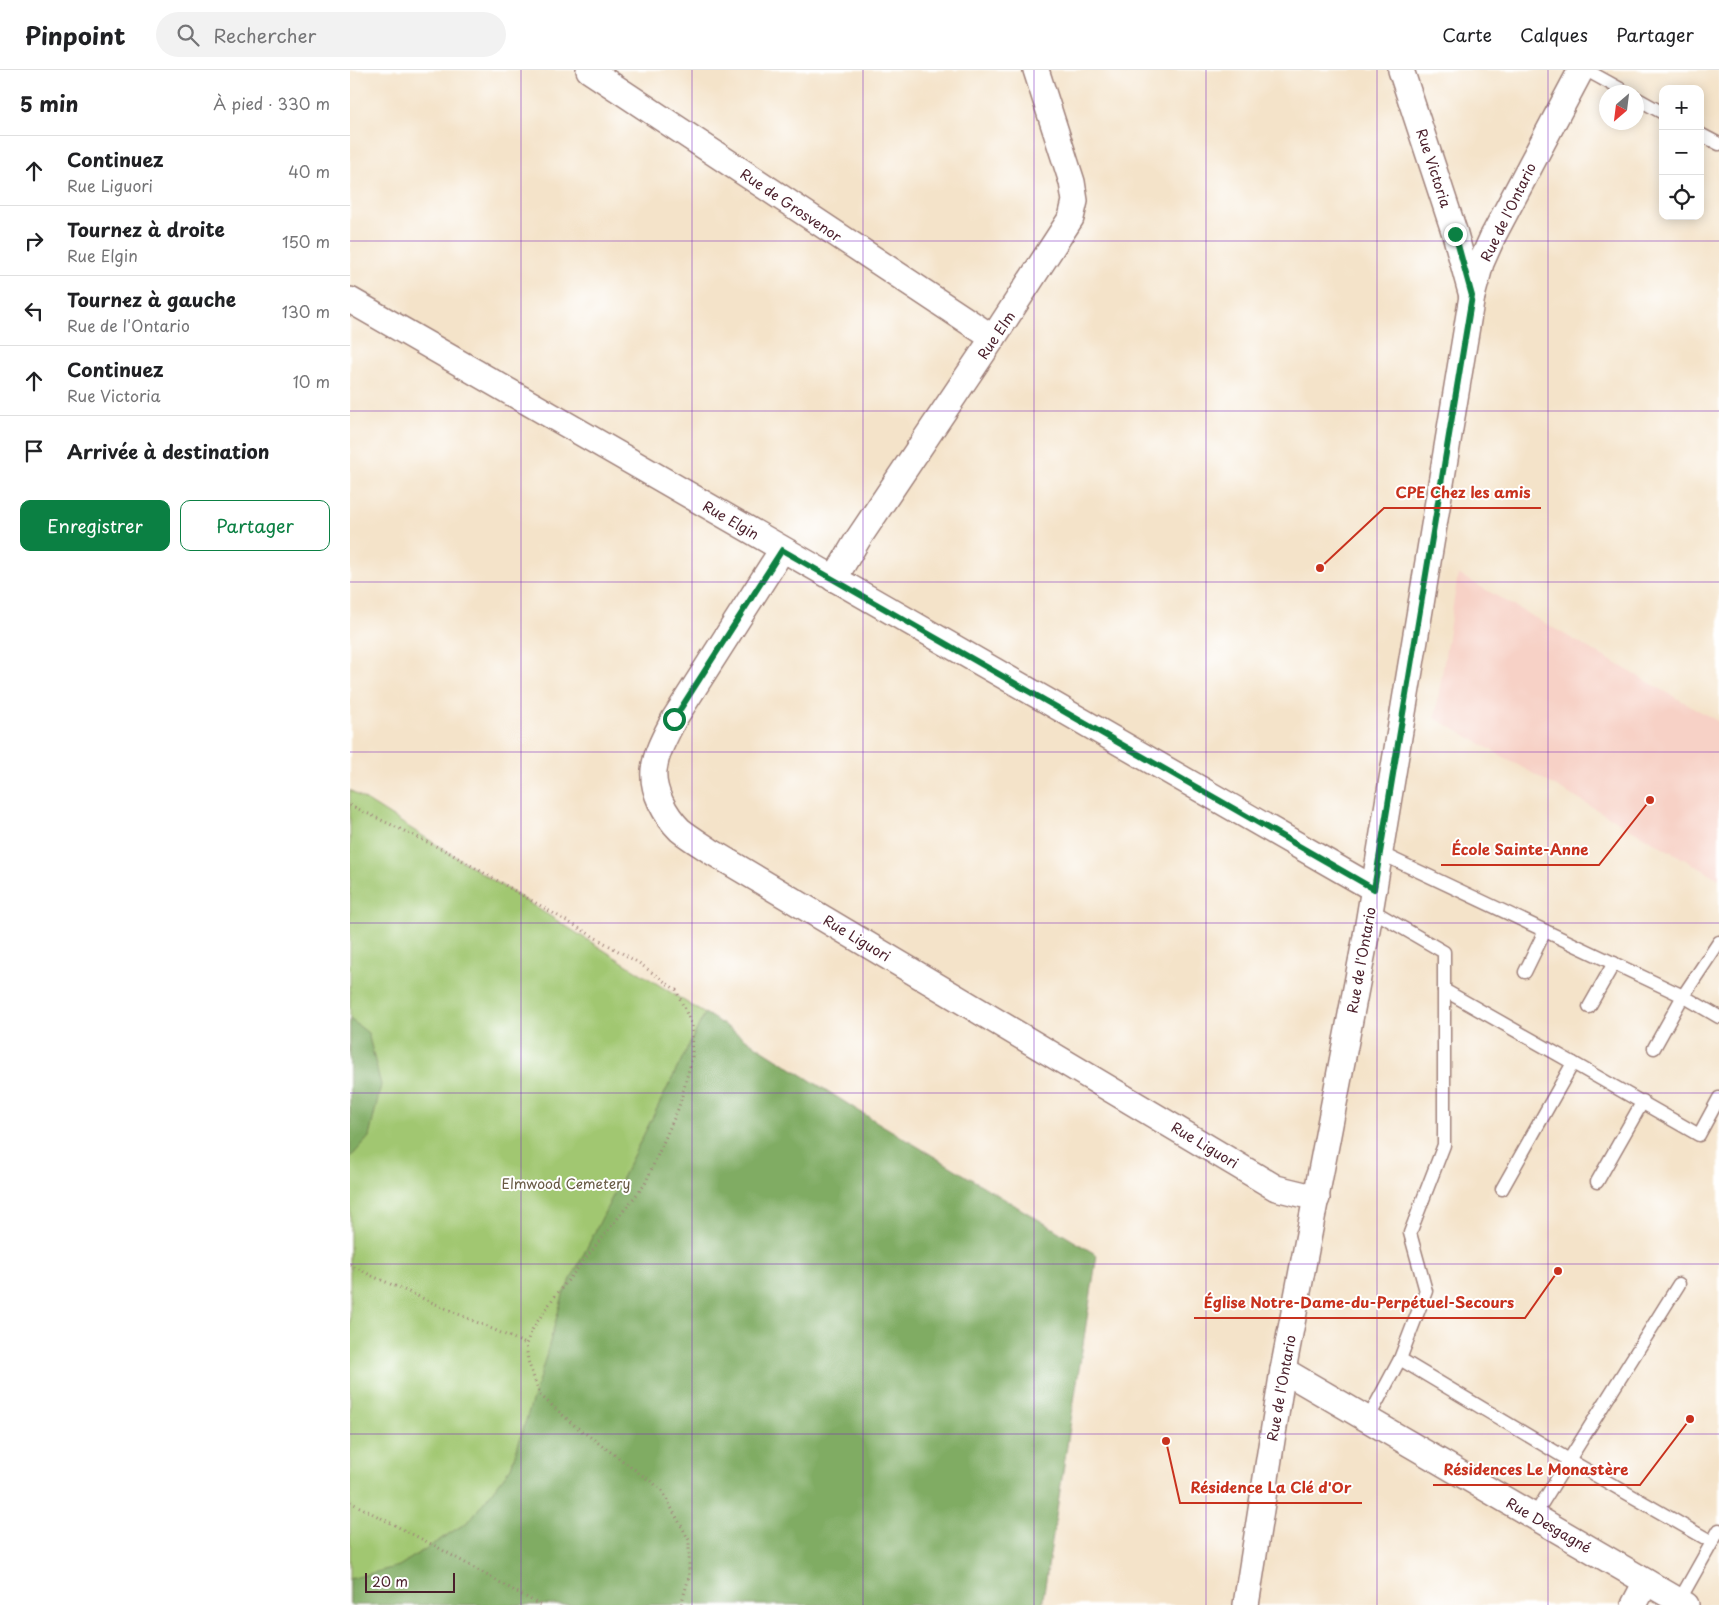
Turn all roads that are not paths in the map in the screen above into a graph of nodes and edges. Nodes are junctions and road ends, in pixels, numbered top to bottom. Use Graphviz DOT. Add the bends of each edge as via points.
graph roads {
  1 [pos="589,70"];
  2 [pos="1036,70"];
  3 [pos="1402,70"];
  4 [pos="1582,70"];
  5 [pos="1586,70"];
  6 [pos="1613,85"];
  7 [pos="1644,102"];
  8 [pos="1659,111"];
  9 [pos="1704,136"];
  10 [pos="1719,144"];
  11 [pos="1472,296"];
  12 [pos="350,300"];
  13 [pos="993,338"];
  14 [pos="782,550"];
  15 [pos="834,579"];
  16 [pos="1380,853"];
  17 [pos="1372,899"];
  18 [pos="1545,931"];
  19 [pos="1719,942"];
  20 [pos="1614,963"];
  21 [pos="1525,972"];
  22 [pos="1444,990"];
  23 [pos="1683,996"];
  24 [pos="1589,1007"];
  25 [pos="1719,1017"];
  26 [pos="1654,1048"];
  27 [pos="1573,1063"];
  28 [pos="1719,1098"];
  29 [pos="1642,1101"];
  30 [pos="1597,1182"];
  31 [pos="1502,1190"];
  32 [pos="1316,1198"];
  33 [pos="1679,1284"];
  34 [pos="1400,1359"];
  35 [pos="1283,1370"];
  36 [pos="1368,1420"];
  37 [pos="1569,1460"];
  38 [pos="1534,1516"];
  39 [pos="1719,1530"];
  40 [pos="1712,1542"];
  41 [pos="1646,1582"];
  42 [pos="1682,1603"];
  43 [pos="1246,1605"];
  44 [pos="1634,1605"];
  1 -- 13 [label="street, Rue de Grosvenor"];
  2 -- 13 [label="street, Rue Elm" via="1072,182 1075,201 1062,235"];
  3 -- 11 [label="street, Rue Victoria"];
  4 -- 11 [label="street, Rue de l'Ontario" via="1493,236"];
  5 -- 6 [label="lane"];
  7 -- 8 [label="lane"];
  9 -- 10 [label="lane"];
  11 -- 16 [label="street, Rue de l'Ontario"];
  12 -- 14 [label="street, Rue Elgin"];
  13 -- 15 [label="street, Rue Elm"];
  14 -- 15 [label="street, Rue Elgin"];
  14 -- 32 [label="street, Rue Liguori" via="674,719 661,747 654,771 656,791 665,810 680,829 721,857 1276,1188"];
  15 -- 17 [label="street, Rue Elgin"];
  16 -- 17 [label="street, Rue de l'Ontario"];
  16 -- 18 [label="lane"];
  17 -- 22 [label="lane" via="1444,952"];
  17 -- 32 [label="street, Rue de l'Ontario"];
  18 -- 20 [label="lane"];
  18 -- 21 [label="lane"];
  19 -- 23 [label="lane"];
  20 -- 23 [label="lane"];
  20 -- 24 [label="lane"];
  22 -- 27 [label="lane"];
  22 -- 34 [label="lane" via="1444,1146 1410,1233 1426,1291"];
  23 -- 25 [label="lane"];
  23 -- 26 [label="lane"];
  27 -- 29 [label="lane"];
  27 -- 31 [label="lane"];
  28 -- 29 [label="lane" via="1699,1135"];
  29 -- 30 [label="lane"];
  32 -- 35 [label="street, Rue de l'Ontario"];
  33 -- 37 [label="lane"];
  34 -- 36 [label="lane"];
  34 -- 37 [label="lane"];
  35 -- 36 [label="street, Rue Desgagné"];
  35 -- 43 [label="street, Rue de l'Ontario"];
  36 -- 38 [label="street, Rue Desgagné"];
  37 -- 38 [label="lane"];
  37 -- 40 [label="lane"];
  38 -- 41 [label="street, Rue Desgagné"];
  39 -- 40 [label="lane"];
  40 -- 42 [label="lane"];
  41 -- 42 [label="street, Rue Desgagné"];
  41 -- 44 [label="street"];
}
